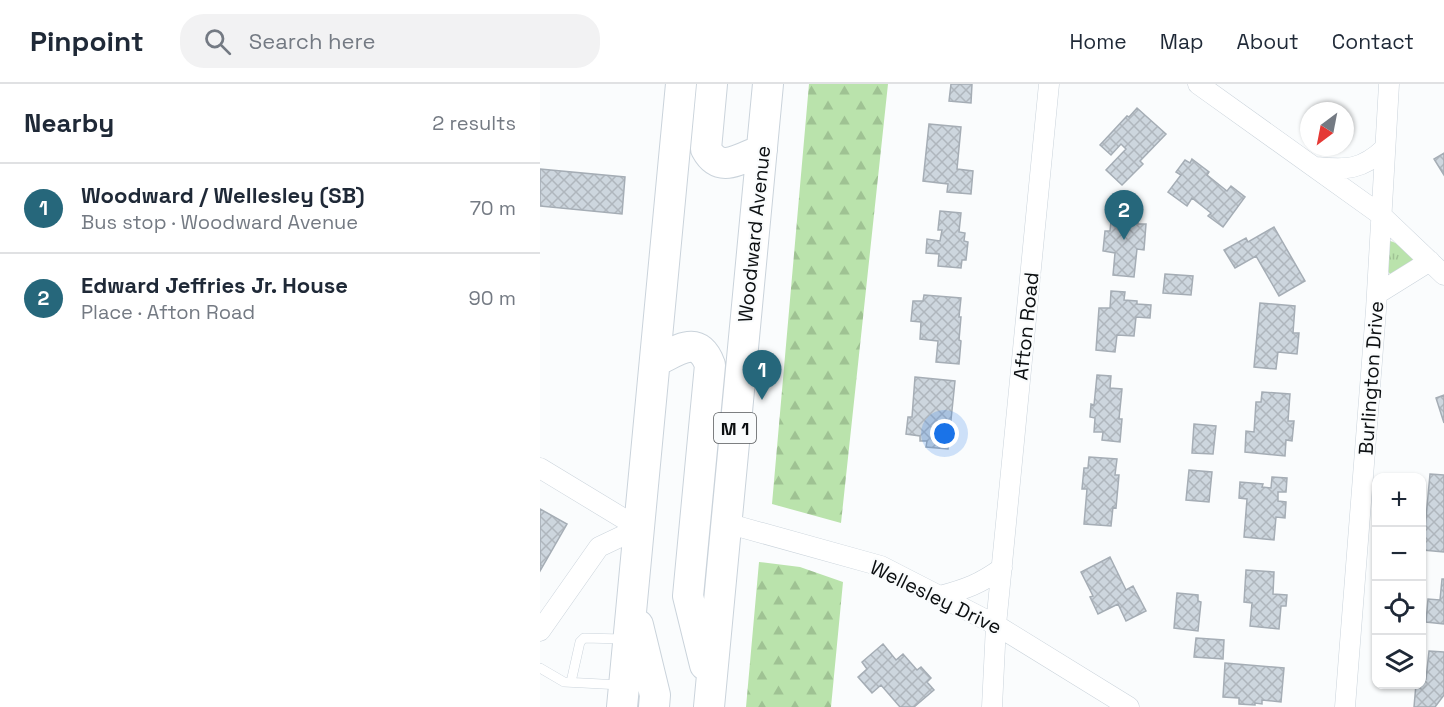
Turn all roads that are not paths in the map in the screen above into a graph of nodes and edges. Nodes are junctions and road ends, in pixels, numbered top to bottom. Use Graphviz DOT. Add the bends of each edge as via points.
graph roads {
  1 [pos="681,84"];
  2 [pos="712,84"];
  3 [pos="768,84"];
  4 [pos="1049,84"];
  5 [pos="1198,84"];
  6 [pos="1389,84"];
  7 [pos="1385,148"];
  8 [pos="762,150"];
  9 [pos="1314,167"];
  10 [pos="1381,215"];
  11 [pos="1437,268"];
  12 [pos="1377,294"];
  13 [pos="656,361"];
  14 [pos="540,468"];
  15 [pos="726,522"];
  16 [pos="639,528"];
  17 [pos="1002,568"];
  18 [pos="940,596"];
  19 [pos="632,599"];
  20 [pos="996,625"];
  21 [pos="541,627"];
  22 [pos="628,639"];
  23 [pos="540,669"];
  24 [pos="571,682"];
  25 [pos="623,696"];
  26 [pos="710,698"];
  27 [pos="654,707"];
  28 [pos="993,707"];
  29 [pos="1129,707"];
  30 [pos="1346,707"];
  1 -- 13 [label="main road"];
  2 -- 8 [label="main road" via="706,149 710,157 718,163 728,163"];
  3 -- 8 [label="main road, Woodward Avenue / M 1"];
  4 -- 17 [label="street, Afton Road"];
  5 -- 9 [label="street"];
  6 -- 7 [label="street, Burlington Drive"];
  7 -- 9 [label="street" via="1356,167"];
  7 -- 10 [label="street, Burlington Drive"];
  8 -- 15 [label="main road, Woodward Avenue / M 1"];
  9 -- 10 [label="street"];
  10 -- 11 [label="street"];
  10 -- 12 [label="street, Burlington Drive"];
  11 -- 12 [label="street"];
  12 -- 30 [label="street, Burlington Drive"];
  13 -- 16 [label="main road"];
  13 -- 26 [label="main road" via="690,347 705,353 710,365 688,596"];
  14 -- 16 [label="street"];
  15 -- 18 [label="street, Wellesley Drive" via="881,566"];
  15 -- 26 [label="main road, Woodward Avenue / M 1"];
  16 -- 19 [label="main road"];
  16 -- 21 [label="street" via="599,548"];
  17 -- 18 [label="street" via="984,581"];
  17 -- 20 [label="street, Afton Road"];
  18 -- 20 [label="street, Wellesley Drive"];
  19 -- 22 [label="main road"];
  19 -- 27 [label="main road" via="655,695"];
  20 -- 28 [label="street, Afton Road"];
  20 -- 29 [label="street, Wellesley Drive"];
  22 -- 24 [label="lane" via="584,638"];
  22 -- 25 [label="main road"];
  23 -- 24 [label="lane"];
  24 -- 25 [label="lane"];
}
